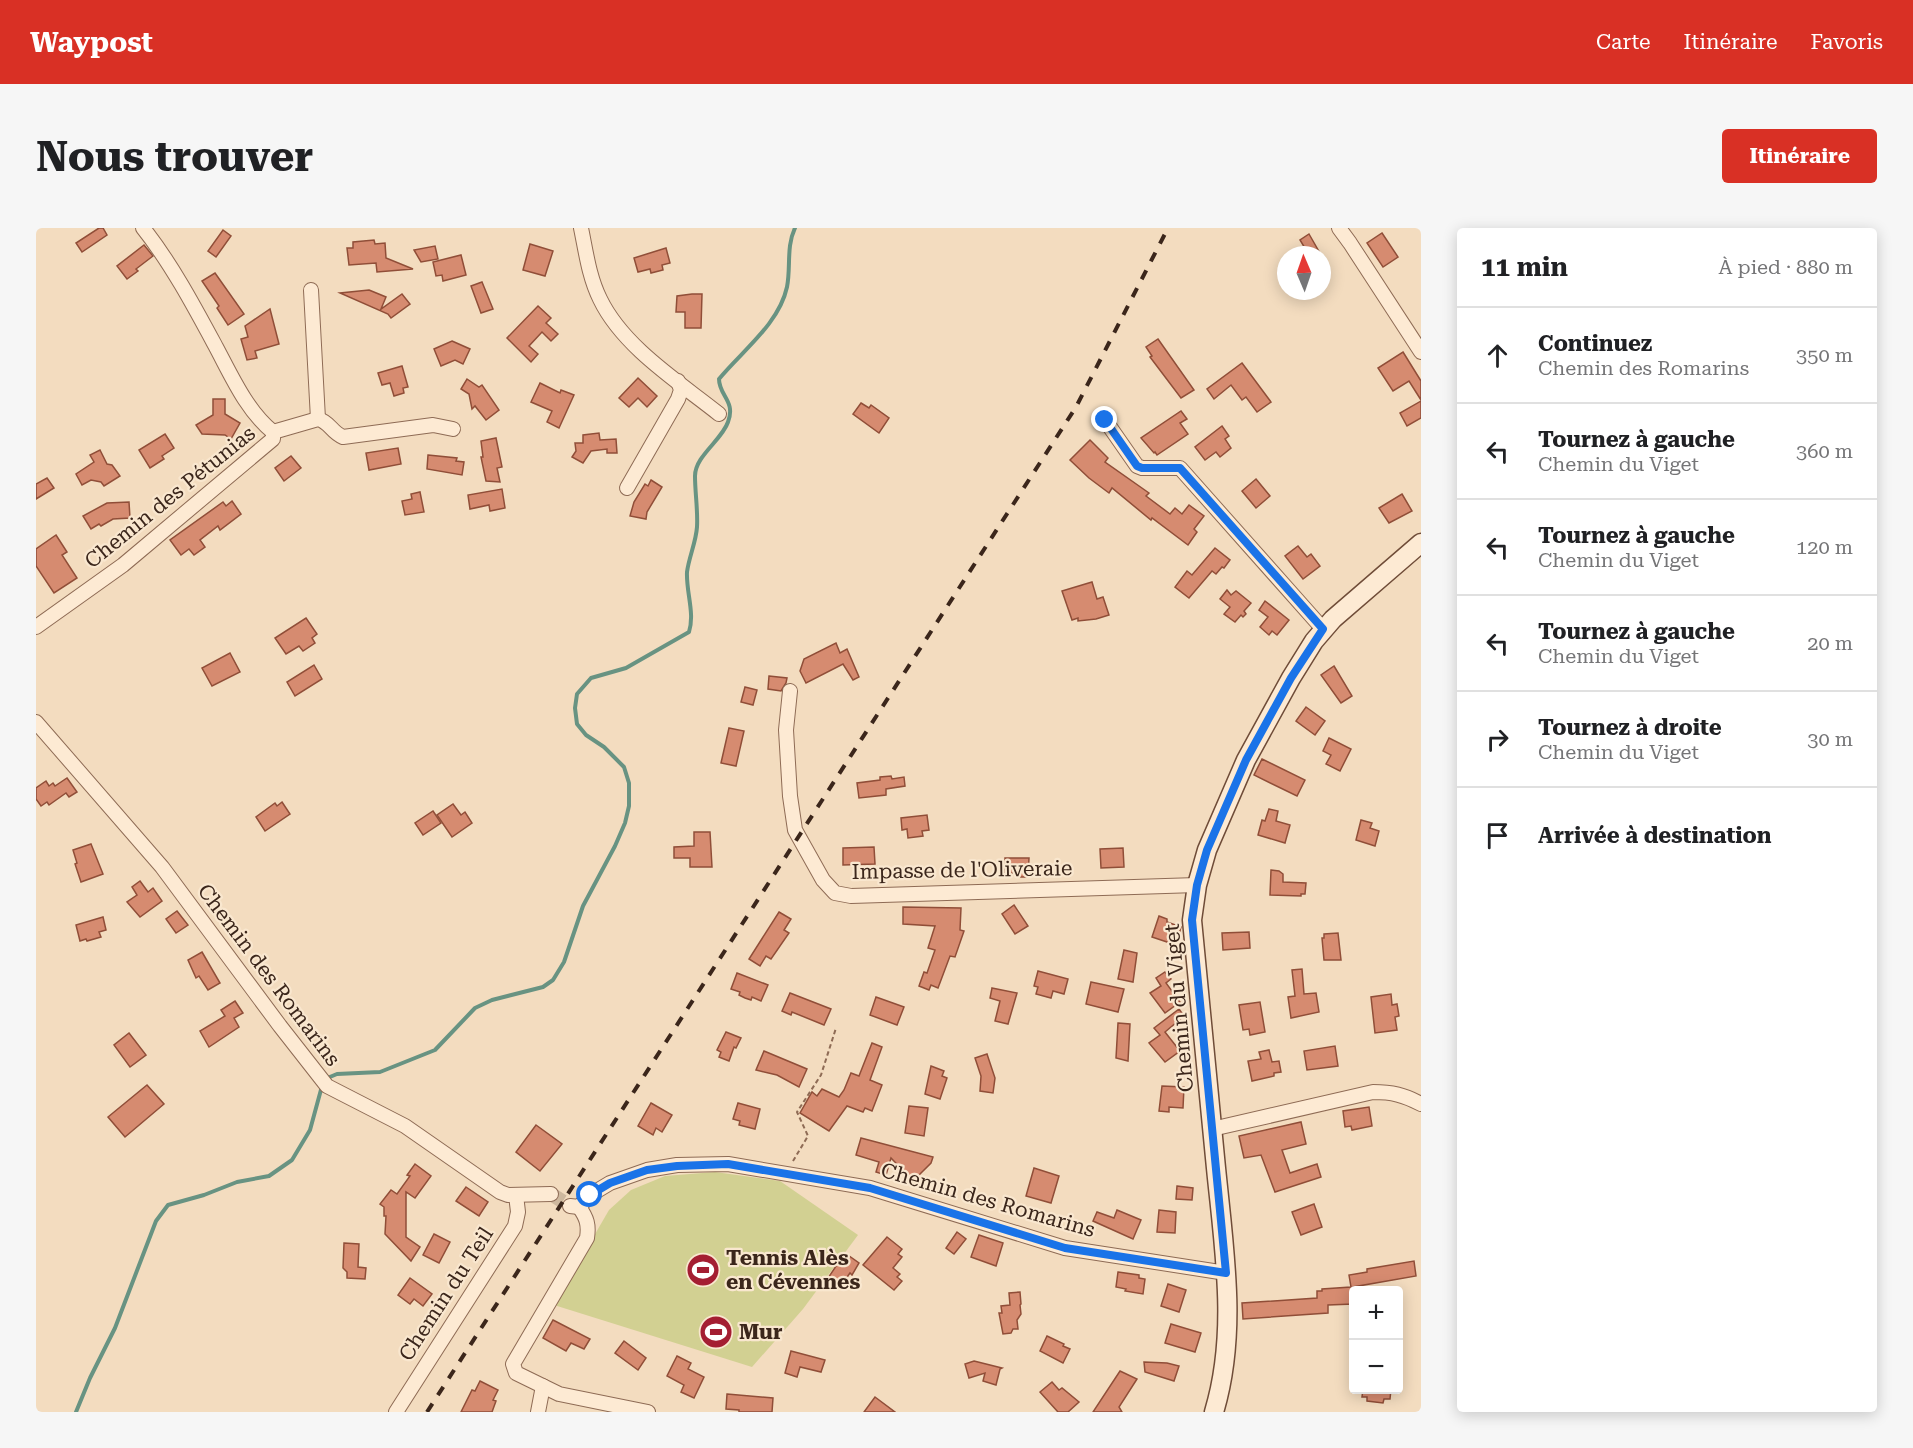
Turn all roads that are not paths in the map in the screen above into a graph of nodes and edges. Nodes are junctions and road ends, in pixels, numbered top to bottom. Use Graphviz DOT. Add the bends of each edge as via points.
graph roads {
  1 [pos="143,228"];
  2 [pos="581,228"];
  3 [pos="1339,228"];
  4 [pos="311,290"];
  5 [pos="1421,352"];
  6 [pos="678,381"];
  7 [pos="720,414"];
  8 [pos="318,419"];
  9 [pos="1105,420"];
  10 [pos="453,429"];
  11 [pos="273,432"];
  12 [pos="627,488"];
  13 [pos="1421,543"];
  14 [pos="36,627"];
  15 [pos="1323,629"];
  16 [pos="790,691"];
  17 [pos="36,722"];
  18 [pos="1197,885"];
  19 [pos="1421,1104"];
  20 [pos="1212,1129"];
  21 [pos="551,1194"];
  22 [pos="516,1195"];
  23 [pos="1226,1273"];
  24 [pos="543,1386"];
  25 [pos="396,1412"];
  26 [pos="538,1412"];
  27 [pos="648,1412"];
  28 [pos="1214,1412"];
  1 -- 11 [label="street, Chemin des Pétunias" via="195,308 241,393"];
  2 -- 6 [label="street" via="600,300 634,344"];
  3 -- 5 [label="street"];
  4 -- 8 [label="street"];
  6 -- 7 [label="street"];
  6 -- 12 [label="street" via="678,399"];
  8 -- 10 [label="street" via="342,437 433,426"];
  8 -- 11 [label="street"];
  9 -- 15 [label="street" via="1137,466 1180,468"];
  11 -- 14 [label="street, Chemin des Pétunias" via="266,447 123,565"];
  13 -- 15 [label="street, Chemin du Viget"];
  15 -- 18 [label="street, Chemin du Viget" via="1246,760 1207,850"];
  16 -- 18 [label="street, Impasse de l'Oliveraie" via="786,730 795,830 823,880 835,893 851,897"];
  17 -- 22 [label="street, Chemin des Romarins" via="162,867 327,1086 405,1126 500,1192"];
  18 -- 20 [label="street, Chemin du Viget" via="1192,920"];
  19 -- 20 [label="street" via="1404,1095 1373,1092"];
  20 -- 23 [label="street, Chemin du Viget"];
  21 -- 22 [label="street, Chemin des Romarins"];
  22 -- 25 [label="street, Chemin du Teil" via="515,1226"];
  23 -- 24 [label="street, Chemin des Romarins" via="1065,1248 870,1188 728,1164 647,1170 610,1183 575,1207 589,1225 587,1238 513,1364 516,1373"];
  23 -- 28 [label="street, Chemin du Viget" via="1225,1356"];
  24 -- 26 [label="street"];
  24 -- 27 [label="street" via="559,1394"];
}
